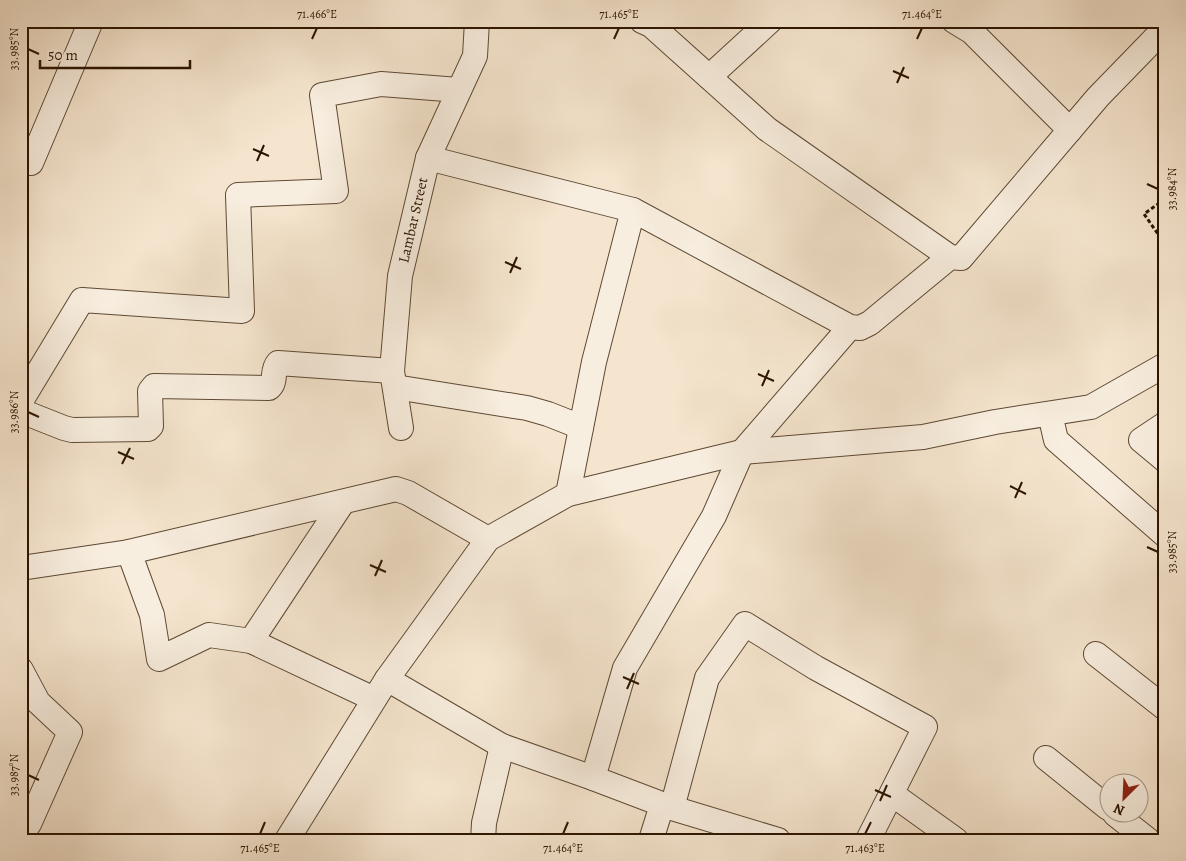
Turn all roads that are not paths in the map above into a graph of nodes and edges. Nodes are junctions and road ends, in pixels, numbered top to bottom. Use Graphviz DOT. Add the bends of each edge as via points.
graph roads {
  1 [pos="91,21"];
  2 [pos="477,21"];
  3 [pos="642,21"];
  4 [pos="770,21"];
  5 [pos="954,21"];
  6 [pos="1165,28"];
  7 [pos="709,77"];
  8 [pos="459,90"];
  9 [pos="1070,130"];
  10 [pos="428,158"];
  11 [pos="21,160"];
  12 [pos="633,210"];
  13 [pos="950,256"];
  14 [pos="850,327"];
  15 [pos="1165,365"];
  16 [pos="394,379"];
  17 [pos="21,401"];
  18 [pos="21,411"];
  19 [pos="1050,414"];
  20 [pos="1165,424"];
  21 [pos="581,427"];
  22 [pos="401,428"];
  23 [pos="742,452"];
  24 [pos="1165,460"];
  25 [pos="568,494"];
  26 [pos="343,502"];
  27 [pos="1165,535"];
  28 [pos="488,539"];
  29 [pos="129,552"];
  30 [pos="21,568"];
  31 [pos="251,641"];
  32 [pos="1096,654"];
  33 [pos="21,670"];
  34 [pos="387,679"];
  35 [pos="374,699"];
  36 [pos="1165,708"];
  37 [pos="502,746"];
  38 [pos="1046,758"];
  39 [pos="594,778"];
  40 [pos="892,794"];
  41 [pos="1098,800"];
  42 [pos="667,807"];
  43 [pos="21,821"];
  44 [pos="1128,824"];
  45 [pos="287,840"];
  46 [pos="483,840"];
  47 [pos="651,840"];
  48 [pos="778,840"];
  49 [pos="868,840"];
  50 [pos="956,840"];
  51 [pos="1148,840"];
  1 -- 11 [label="street" via="31,164"];
  2 -- 8 [label="street, Lambar Street" via="475,56"];
  3 -- 7 [label="street"];
  4 -- 7 [label="street"];
  5 -- 9 [label="street" via="972,32"];
  6 -- 9 [label="street"];
  7 -- 13 [label="street" via="767,129"];
  8 -- 10 [label="street, Lambar Street"];
  8 -- 17 [label="street" via="381,84 322,95 336,191 238,195 242,311 82,300"];
  9 -- 13 [label="street" via="961,258"];
  10 -- 12 [label="street"];
  10 -- 16 [label="street, Lambar Street" via="400,276"];
  12 -- 14 [label="street"];
  12 -- 21 [label="street" via="594,362"];
  13 -- 14 [label="street" via="870,323 860,328"];
  14 -- 23 [label="street"];
  15 -- 19 [label="street" via="1091,407"];
  16 -- 18 [label="street" via="278,363 269,388 154,386 150,391 151,426 148,429 72,430"];
  16 -- 21 [label="street" via="527,408"];
  16 -- 22 [label="street, Lambar Street"];
  19 -- 23 [label="street" via="923,437"];
  19 -- 27 [label="street" via="1056,440"];
  20 -- 24 [label="street" via="1141,440"];
  21 -- 25 [label="street"];
  23 -- 25 [label="street"];
  23 -- 39 [label="street" via="714,516 625,668"];
  25 -- 28 [label="street"];
  26 -- 28 [label="street" via="396,489"];
  26 -- 29 [label="street"];
  26 -- 31 [label="street"];
  28 -- 34 [label="street"];
  29 -- 30 [label="street"];
  29 -- 31 [label="street" via="152,615 159,659 209,635"];
  31 -- 35 [label="street"];
  32 -- 36 [label="street"];
  33 -- 43 [label="street" via="38,702 70,732 29,824"];
  34 -- 35 [label="street"];
  34 -- 37 [label="street"];
  35 -- 45 [label="street"];
  37 -- 39 [label="street"];
  37 -- 46 [label="street"];
  38 -- 41 [label="street"];
  39 -- 42 [label="street"];
  40 -- 42 [label="street" via="925,727 816,668 745,624 706,678"];
  40 -- 49 [label="street"];
  40 -- 50 [label="street"];
  42 -- 47 [label="street"];
  42 -- 48 [label="street"];
  44 -- 51 [label="street"];
}
